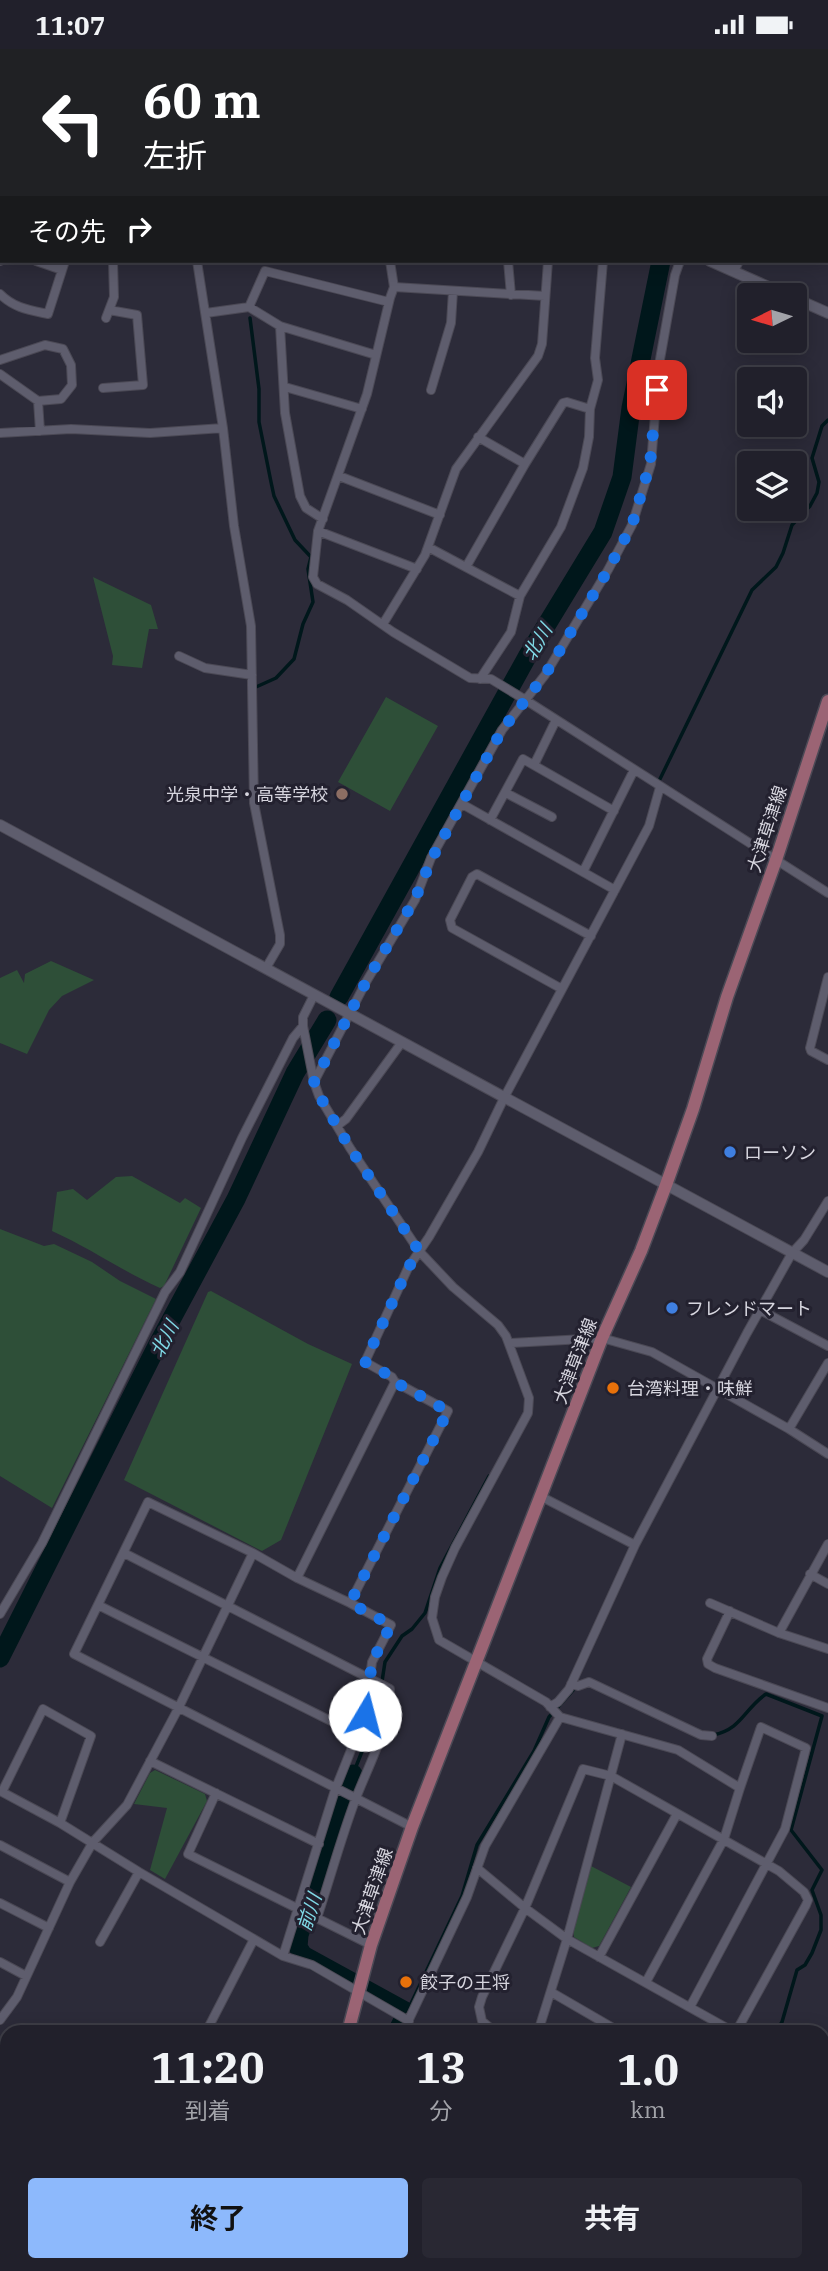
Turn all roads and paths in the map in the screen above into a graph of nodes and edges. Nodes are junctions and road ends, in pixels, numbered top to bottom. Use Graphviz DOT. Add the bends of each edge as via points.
graph roads {
  1 [pos="42,263"];
  2 [pos="64,263"];
  3 [pos="113,263"];
  4 [pos="197,263"];
  5 [pos="390,263"];
  6 [pos="508,263"];
  7 [pos="548,263"];
  8 [pos="603,263"];
  9 [pos="679,263"];
  10 [pos="715,263"];
  11 [pos="737,263"];
  12 [pos="62,270"];
  13 [pos="733,271"];
  14 [pos="760,283"];
  15 [pos="394,288"];
  16 [pos="453,291"];
  17 [pos="0,294"];
  18 [pos="511,295"];
  19 [pos="545,296"];
  20 [pos="390,302"];
  21 [pos="807,304"];
  22 [pos="249,307"];
  23 [pos="206,313"];
  24 [pos="828,313"];
  25 [pos="280,326"];
  26 [pos="376,355"];
  27 [pos="0,360"];
  28 [pos="0,374"];
  29 [pos="285,387"];
  30 [pos="103,389"];
  31 [pos="431,390"];
  32 [pos="38,401"];
  33 [pos="362,409"];
  34 [pos="590,409"];
  35 [pos="223,428"];
  36 [pos="40,431"];
  37 [pos="0,433"];
  38 [pos="478,437"];
  39 [pos="525,464"];
  40 [pos="339,476"];
  41 [pos="440,515"];
  42 [pos="323,519"];
  43 [pos="318,531"];
  44 [pos="428,547"];
  45 [pos="466,567"];
  46 [pos="417,569"];
  47 [pos="520,596"];
  48 [pos="383,624"];
  49 [pos="179,656"];
  50 [pos="253,675"];
  51 [pos="480,679"];
  52 [pos="524,699"];
  53 [pos="828,701"];
  54 [pos="556,720"];
  55 [pos="534,765"];
  56 [pos="634,770"];
  57 [pos="660,787"];
  58 [pos="506,793"];
  59 [pos="462,804"];
  60 [pos="614,811"];
  61 [pos="552,817"];
  62 [pos="490,820"];
  63 [pos="0,825"];
  64 [pos="776,860"];
  65 [pos="583,872"];
  66 [pos="615,890"];
  67 [pos="828,893"];
  68 [pos="591,936"];
  69 [pos="266,968"];
  70 [pos="828,977"];
  71 [pos="562,989"];
  72 [pos="314,995"];
  73 [pos="347,1012"];
  74 [pos="304,1029"];
  75 [pos="402,1042"];
  76 [pos="828,1060"];
  77 [pos="313,1078"];
  78 [pos="504,1098"];
  79 [pos="338,1125"];
  80 [pos="666,1185"];
  81 [pos="828,1201"];
  82 [pos="419,1251"];
  83 [pos="792,1253"];
  84 [pos="828,1272"];
  85 [pos="761,1310"];
  86 [pos="602,1338"];
  87 [pos="511,1343"];
  88 [pos="828,1346"];
  89 [pos="828,1363"];
  90 [pos="395,1382"];
  91 [pos="718,1389"];
  92 [pos="789,1429"];
  93 [pos="828,1454"];
  94 [pos="542,1497"];
  95 [pos="635,1545"];
  96 [pos="828,1545"];
  97 [pos="124,1552"];
  98 [pos="253,1553"];
  99 [pos="810,1574"];
  100 [pos="297,1578"];
  101 [pos="828,1584"];
  102 [pos="710,1602"];
  103 [pos="350,1603"];
  104 [pos="98,1605"];
  105 [pos="229,1606"];
  106 [pos="730,1611"];
  107 [pos="0,1614"];
  108 [pos="779,1633"];
  109 [pos="828,1649"];
  110 [pos="202,1656"];
  111 [pos="475,1663"];
  112 [pos="370,1677"];
  113 [pos="571,1684"];
  114 [pos="551,1707"];
  115 [pos="828,1708"];
  116 [pos="178,1709"];
  117 [pos="560,1717"];
  118 [pos="622,1734"];
  119 [pos="359,1735"];
  120 [pos="712,1736"];
  121 [pos="150,1761"];
  122 [pos="611,1776"];
  123 [pos="740,1788"];
  124 [pos="335,1790"];
  125 [pos="216,1793"];
  126 [pos="356,1799"];
  127 [pos="677,1814"];
  128 [pos="60,1823"];
  129 [pos="412,1827"];
  130 [pos="724,1839"];
  131 [pos="93,1842"];
  132 [pos="319,1844"];
  133 [pos="0,1845"];
  134 [pos="767,1865"];
  135 [pos="477,1868"];
  136 [pos="139,1872"];
  137 [pos="70,1882"];
  138 [pos="0,1903"];
  139 [pos="524,1908"];
  140 [pos="301,1910"];
  141 [pos="315,1917"];
  142 [pos="49,1928"];
  143 [pos="254,1939"];
  144 [pos="567,1939"];
  145 [pos="100,1942"];
  146 [pos="371,1945"];
  147 [pos="282,1955"];
  148 [pos="599,1957"];
  149 [pos="0,1962"];
  150 [pos="26,1976"];
  151 [pos="646,1982"];
  152 [pos="551,1992"];
  153 [pos="358,1993"];
  154 [pos="690,2007"];
  155 [pos="0,2020"];
  156 [pos="409,2021"];
  157 [pos="210,2025"];
  158 [pos="350,2025"];
  159 [pos="407,2025"];
  160 [pos="487,2025"];
  161 [pos="540,2025"];
  162 [pos="608,2025"];
  163 [pos="722,2025"];
  164 [pos="739,2025"];
  1 -- 12 [label="street"];
  2 -- 12 [label="street"];
  3 -- 30 [label="street" via="114,297 107,314 136,314 143,385"];
  4 -- 23 [label="street"];
  5 -- 15 [label="street"];
  6 -- 18 [label="street"];
  7 -- 19 [label="street"];
  8 -- 34 [label="street" via="595,358 598,380"];
  9 -- 52 [label="street" via="660,365 650,464 632,525 545,675"];
  10 -- 13 [label="street"];
  11 -- 13 [label="street"];
  12 -- 17 [label="street" via="48,314 10,303"];
  13 -- 14 [label="street"];
  15 -- 16 [label="street"];
  15 -- 20 [label="street"];
  16 -- 18 [label="street"];
  16 -- 31 [label="street" via="451,323"];
  18 -- 19 [label="street"];
  19 -- 38 [label="street" via="538,356"];
  20 -- 22 [label="street" via="265,271"];
  20 -- 26 [label="street"];
  21 -- 24 [label="street"];
  22 -- 23 [label="street"];
  22 -- 25 [label="street"];
  23 -- 35 [label="street"];
  25 -- 26 [label="street"];
  25 -- 29 [label="street"];
  26 -- 33 [label="street"];
  27 -- 32 [label="street" via="44,345 63,349 71,365 72,386 61,399"];
  28 -- 32 [label="street"];
  29 -- 33 [label="street"];
  29 -- 42 [label="street" via="285,413 300,496 306,508"];
  32 -- 36 [label="street"];
  33 -- 40 [label="street"];
  34 -- 39 [label="street" via="564,403"];
  34 -- 47 [label="street" via="589,437 574,496"];
  35 -- 36 [label="street" via="150,433"];
  35 -- 50 [label="street" via="251,626"];
  36 -- 37 [label="street"];
  38 -- 39 [label="street"];
  38 -- 41 [label="street" via="456,469"];
  39 -- 45 [label="street"];
  40 -- 41 [label="street"];
  40 -- 42 [label="street"];
  41 -- 44 [label="street"];
  42 -- 43 [label="street"];
  43 -- 46 [label="street"];
  43 -- 48 [label="street" via="313,577 317,584"];
  44 -- 45 [label="street"];
  44 -- 46 [label="street"];
  45 -- 47 [label="street"];
  46 -- 48 [label="street"];
  47 -- 51 [label="street" via="511,632"];
  48 -- 51 [label="street" via="470,678"];
  49 -- 50 [label="street" via="205,668"];
  50 -- 69 [label="street" via="254,803 280,935 280,944"];
  51 -- 52 [label="street" via="491,679"];
  52 -- 54 [label="street"];
  52 -- 59 [label="street"];
  53 -- 64 [label="main road, 大津草津線"];
  54 -- 55 [label="street"];
  54 -- 56 [label="street"];
  55 -- 58 [label="street" via="523,758"];
  55 -- 60 [label="street"];
  56 -- 57 [label="street"];
  56 -- 60 [label="street"];
  57 -- 64 [label="street"];
  57 -- 66 [label="street" via="649,826"];
  58 -- 61 [label="street"];
  58 -- 62 [label="street"];
  59 -- 62 [label="street"];
  59 -- 73 [label="street" via="415,899"];
  60 -- 65 [label="street"];
  62 -- 65 [label="street"];
  63 -- 69 [label="street"];
  64 -- 67 [label="street"];
  64 -- 80 [label="main road, 大津草津線"];
  65 -- 66 [label="street"];
  66 -- 68 [label="street"];
  68 -- 71 [label="street"];
  68 -- 71 [label="street" via="477,874 471,877 450,920 452,928"];
  69 -- 72 [label="street"];
  70 -- 76 [label="street" via="810,1048"];
  71 -- 78 [label="street"];
  72 -- 73 [label="street"];
  72 -- 74 [label="street" via="303,1017"];
  73 -- 75 [label="street"];
  73 -- 77 [label="street"];
  74 -- 77 [label="street"];
  74 -- 107 [label="street" via="293,1038 180,1272 164,1293 42,1543"];
  75 -- 78 [label="street"];
  75 -- 79 [label="street"];
  77 -- 79 [label="street"];
  78 -- 80 [label="street"];
  78 -- 82 [label="street" via="478,1153"];
  79 -- 82 [label="street"];
  80 -- 83 [label="street"];
  80 -- 86 [label="main road, 大津草津線"];
  81 -- 83 [label="street"];
  82 -- 87 [label="street" via="498,1325"];
  82 -- 90 [label="street" via="365,1362"];
  83 -- 84 [label="street"];
  83 -- 85 [label="street"];
  85 -- 88 [label="street"];
  85 -- 91 [label="street"];
  86 -- 87 [label="street"];
  86 -- 91 [label="street" via="652,1352"];
  86 -- 94 [label="main road, 大津草津線"];
  87 -- 111 [label="street" via="529,1398 528,1413 456,1548 432,1608 439,1640"];
  89 -- 92 [label="street"];
  90 -- 100 [label="street"];
  90 -- 103 [label="street" via="448,1411"];
  91 -- 92 [label="street"];
  91 -- 95 [label="street"];
  92 -- 93 [label="street"];
  94 -- 95 [label="street"];
  94 -- 111 [label="main road, 大津草津線"];
  95 -- 113 [label="street"];
  96 -- 99 [label="street"];
  97 -- 98 [label="street" via="148,1502"];
  97 -- 104 [label="street"];
  97 -- 105 [label="street"];
  98 -- 100 [label="street"];
  98 -- 105 [label="street"];
  99 -- 101 [label="street"];
  99 -- 108 [label="street"];
  100 -- 103 [label="street"];
  102 -- 106 [label="street"];
  103 -- 112 [label="street" via="391,1625 372,1662"];
  104 -- 110 [label="street"];
  104 -- 116 [label="street" via="74,1654"];
  105 -- 110 [label="street"];
  105 -- 112 [label="street"];
  106 -- 108 [label="street"];
  106 -- 115 [label="street" via="708,1664"];
  108 -- 109 [label="street"];
  110 -- 116 [label="street"];
  110 -- 119 [label="street"];
  111 -- 114 [label="street"];
  111 -- 129 [label="main road, 大津草津線"];
  112 -- 119 [label="street"];
  112 -- 126 [label="street" via="390,1689 390,1708"];
  113 -- 114 [label="street"];
  113 -- 120 [label="street" via="589,1682 701,1735"];
  114 -- 117 [label="street"];
  116 -- 121 [label="street"];
  116 -- 124 [label="street"];
  117 -- 118 [label="street"];
  117 -- 135 [label="street"];
  118 -- 122 [label="street"];
  118 -- 123 [label="street" via="678,1750"];
  119 -- 124 [label="street"];
  121 -- 125 [label="street"];
  121 -- 131 [label="street" via="127,1805"];
  122 -- 127 [label="street"];
  122 -- 139 [label="street" via="581,1770"];
  122 -- 144 [label="street"];
  123 -- 130 [label="street"];
  123 -- 134 [label="street" via="761,1727 806,1748 785,1829"];
  124 -- 126 [label="street"];
  124 -- 132 [label="street"];
  125 -- 132 [label="street"];
  125 -- 140 [label="street" via="188,1854"];
  126 -- 129 [label="street"];
  126 -- 141 [label="street"];
  127 -- 130 [label="street"];
  127 -- 148 [label="street"];
  128 -- 128 [label="street" via="2,1792 43,1709 91,1736"];
  128 -- 131 [label="street"];
  129 -- 146 [label="main road, 大津草津線"];
  130 -- 134 [label="street"];
  130 -- 151 [label="street"];
  131 -- 136 [label="street"];
  131 -- 137 [label="street"];
  132 -- 140 [label="street"];
  133 -- 137 [label="street"];
  134 -- 154 [label="street"];
  134 -- 164 [label="street" via="808,1900"];
  135 -- 139 [label="street"];
  135 -- 156 [label="street"];
  136 -- 143 [label="street"];
  136 -- 145 [label="street"];
  137 -- 142 [label="street"];
  138 -- 142 [label="street"];
  139 -- 144 [label="street"];
  139 -- 160 [label="street" via="479,2007"];
  140 -- 141 [label="street"];
  140 -- 147 [label="street"];
  141 -- 146 [label="street"];
  142 -- 150 [label="street"];
  143 -- 147 [label="street"];
  143 -- 157 [label="street"];
  144 -- 148 [label="street"];
  144 -- 152 [label="street"];
  146 -- 153 [label="main road, 大津草津線"];
  147 -- 153 [label="street" via="312,1965"];
  148 -- 151 [label="street"];
  149 -- 150 [label="street"];
  150 -- 155 [label="street"];
  151 -- 154 [label="street"];
  152 -- 161 [label="street"];
  152 -- 162 [label="street"];
  153 -- 156 [label="street"];
  153 -- 158 [label="main road, 大津草津線"];
  154 -- 163 [label="street"];
  156 -- 159 [label="street"];
}
